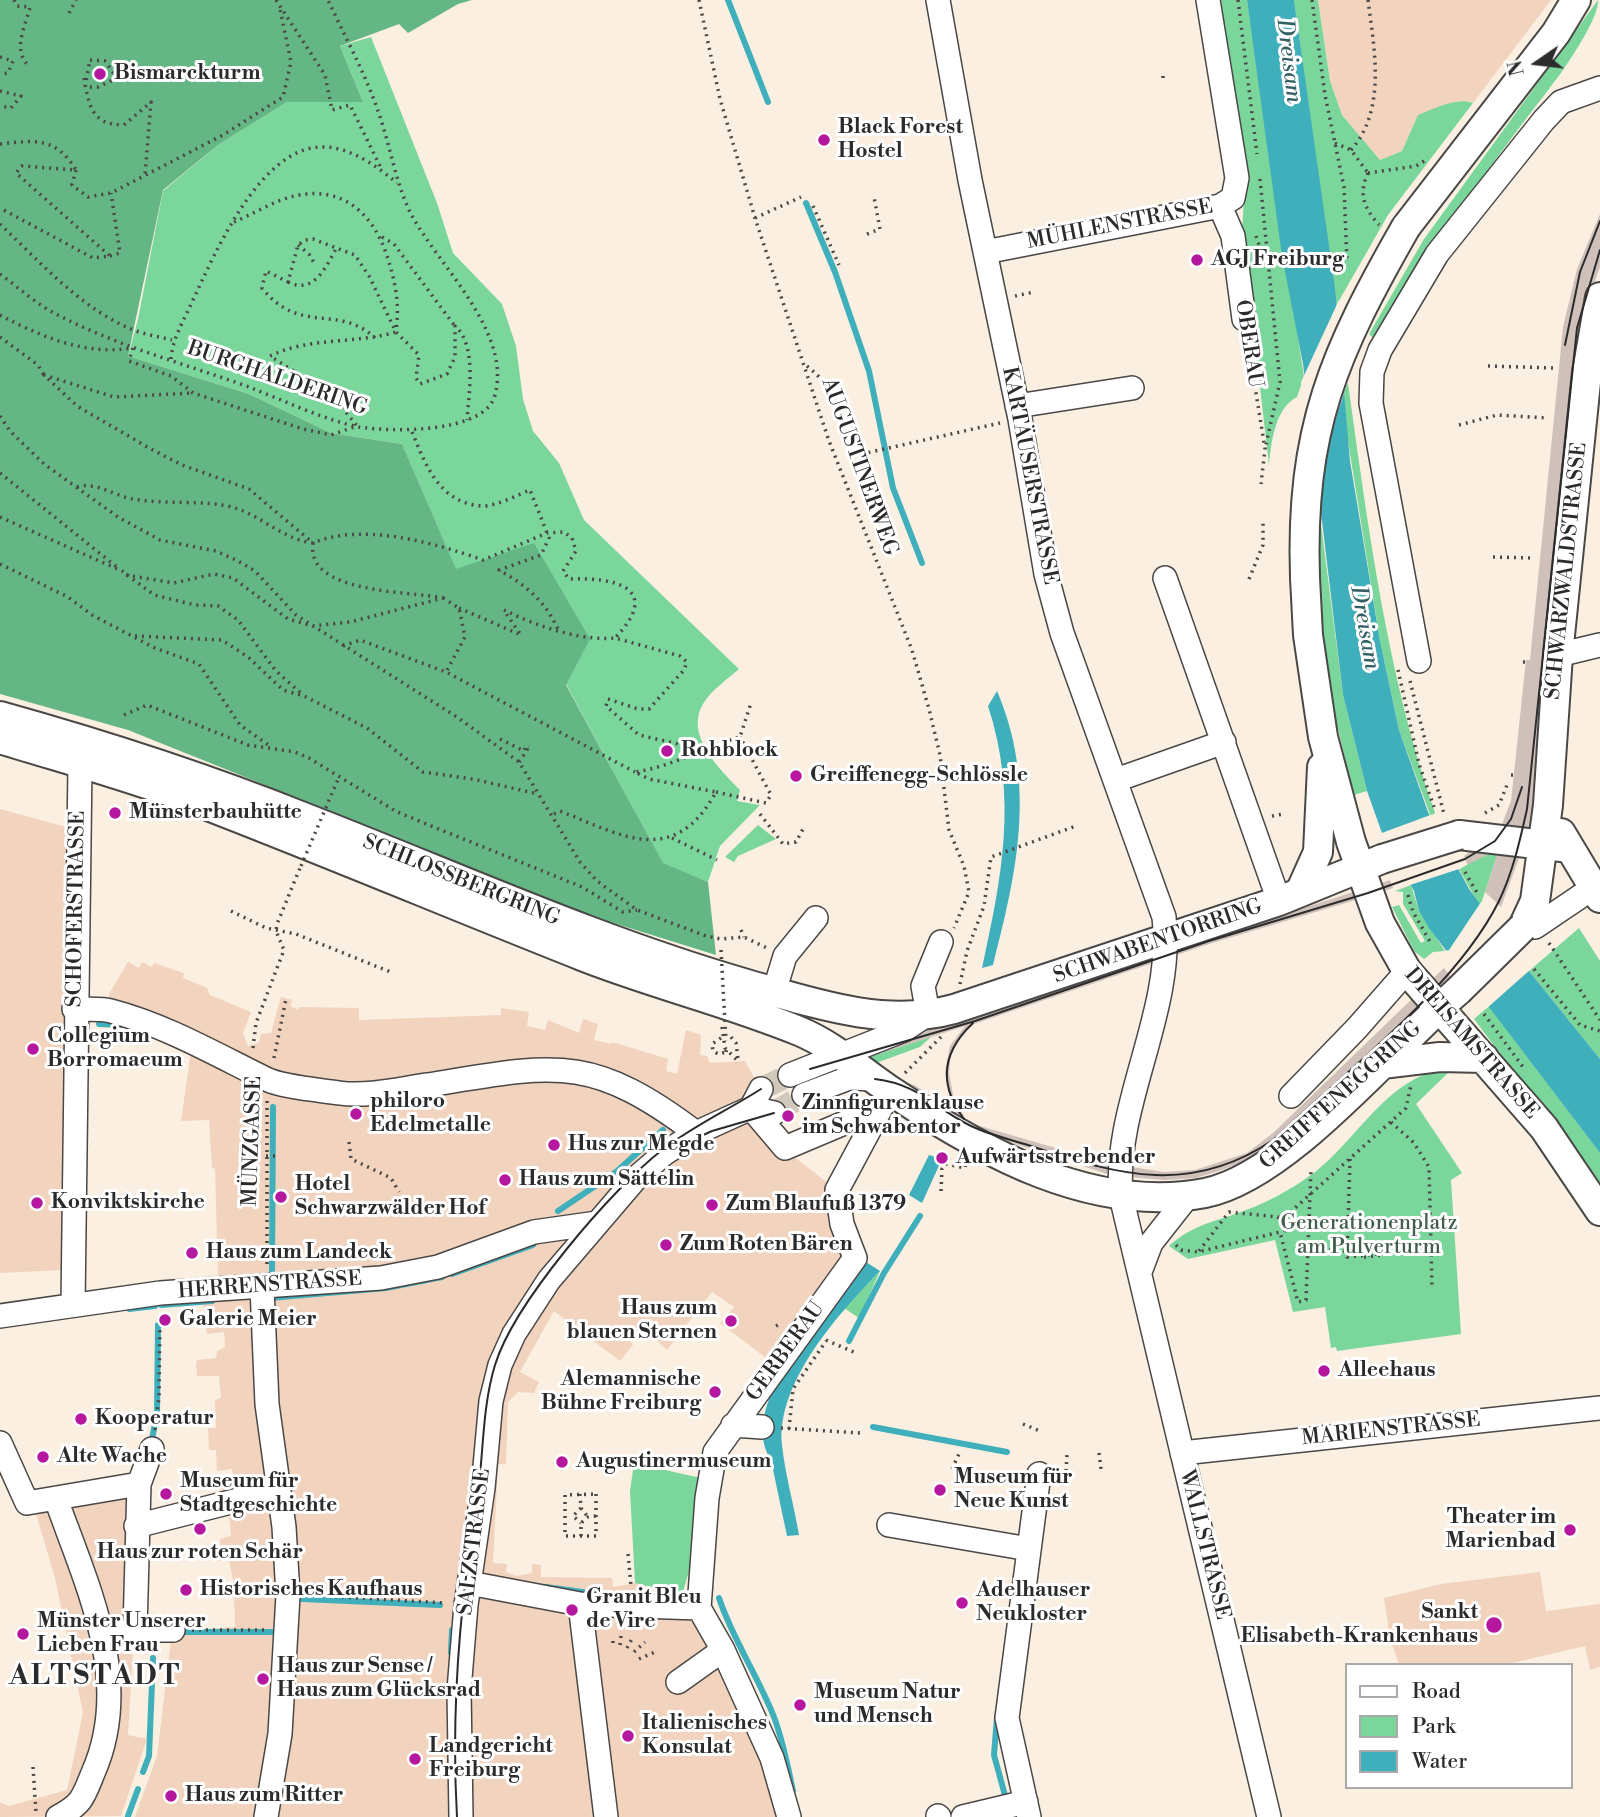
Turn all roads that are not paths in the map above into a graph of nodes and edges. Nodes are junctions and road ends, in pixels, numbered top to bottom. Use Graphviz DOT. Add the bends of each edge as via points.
graph roads {
  1 [pos="938,0"];
  2 [pos="1208,0"];
  3 [pos="1576,0"];
  4 [pos="1600,88"];
  5 [pos="1220,206"];
  6 [pos="985,252"];
  7 [pos="1600,297"];
  8 [pos="1244,319"];
  9 [pos="1132,388"];
  10 [pos="1018,412"];
  11 [pos="1165,578"];
  12 [pos="1600,646"];
  13 [pos="1558,655"];
  14 [pos="1419,661"];
  15 [pos="0,716"];
  16 [pos="1322,737"];
  17 [pos="0,740"];
  18 [pos="1224,742"];
  19 [pos="80,764"];
  20 [pos="1116,780"];
  21 [pos="1556,847"];
  22 [pos="1370,863"];
  23 [pos="1598,889"];
  24 [pos="1289,897"];
  25 [pos="816,918"];
  26 [pos="1536,932"];
  27 [pos="947,936"];
  28 [pos="1166,939"];
  29 [pos="1407,971"];
  30 [pos="774,992"];
  31 [pos="1448,1000"];
  32 [pos="74,1009"];
  33 [pos="943,1017"];
  34 [pos="802,1032"];
  35 [pos="844,1055"];
  36 [pos="1484,1058"];
  37 [pos="1382,1063"];
  38 [pos="882,1085"];
  39 [pos="804,1095"];
  40 [pos="1292,1096"];
  41 [pos="756,1099"];
  42 [pos="774,1113"];
  43 [pos="875,1116"];
  44 [pos="696,1133"];
  45 [pos="1121,1196"];
  46 [pos="1188,1196"];
  47 [pos="1600,1211"];
  48 [pos="597,1223"];
  49 [pos="1140,1272"];
  50 [pos="264,1287"];
  51 [pos="72,1305"];
  52 [pos="0,1316"];
  53 [pos="1600,1408"];
  54 [pos="733,1425"];
  55 [pos="778,1428"];
  56 [pos="0,1443"];
  57 [pos="152,1449"];
  58 [pos="1182,1453"];
  59 [pos="1039,1474"];
  60 [pos="139,1484"];
  61 [pos="278,1490"];
  62 [pos="56,1499"];
  63 [pos="889,1525"];
  64 [pos="136,1526"];
  65 [pos="1029,1549"];
  66 [pos="472,1590"];
  67 [pos="580,1604"];
  68 [pos="699,1608"];
  69 [pos="135,1630"];
  70 [pos="173,1630"];
  71 [pos="104,1637"];
  72 [pos="723,1650"];
  73 [pos="677,1682"];
  74 [pos="1028,1810"];
  75 [pos="58,1817"];
  76 [pos="266,1817"];
  77 [pos="461,1817"];
  78 [pos="606,1817"];
  79 [pos="789,1817"];
  80 [pos="963,1817"];
  81 [pos="1269,1817"];
  1 -- 6 [label="street, KARTÄUSERSTRASSE"];
  2 -- 5 [label="street, MÜHLENSTRASSE" via="1248,178 1233,198"];
  3 -- 16 [label="main road, bridge" via="1556,33 1456,162 1393,226 1332,371 1319,413 1304,504 1308,635"];
  4 -- 14 [label="street" via="1561,102 1544,120 1437,254 1380,350 1372,372 1371,403"];
  5 -- 6 [label="street, MÜHLENSTRASSE"];
  5 -- 8 [label="street, OBERAU" via="1233,236"];
  6 -- 10 [label="street, KARTÄUSERSTRASSE"];
  7 -- 13 [label="main road, SCHWARZWALDSTRASSE" via="1587,372"];
  9 -- 10 [label="street"];
  10 -- 20 [label="street, KARTÄUSERSTRASSE" via="1046,574 1062,633"];
  11 -- 18 [label="street"];
  12 -- 13 [label="street"];
  13 -- 21 [label="main road, SCHWARZWALDSTRASSE" via="1548,805"];
  15 -- 30 [label="main road, SCHLOSSBERGRING" via="220,785 587,932"];
  16 -- 22 [label="main road, DREISAMSTRASSE"];
  16 -- 24 [label="main road" via="1318,852"];
  17 -- 19 [label="main road, SCHLOSSBERGRING"];
  18 -- 20 [label="street"];
  18 -- 24 [label="street"];
  19 -- 32 [label="street, SCHOFERSTRASSE"];
  19 -- 34 [label="main road, SCHLOSSBERGRING" via="192,800 588,958"];
  20 -- 28 [label="street, KARTÄUSERSTRASSE" via="1159,897"];
  21 -- 22 [label="main road, SCHWABENTORRING, bridge" via="1451,824"];
  21 -- 23 [label="main road"];
  21 -- 26 [label="main road, SCHWARZWALDSTRASSE" via="1535,901"];
  22 -- 24 [label="main road, SCHWABENTORRING"];
  22 -- 29 [label="main road, DREISAMSTRASSE" via="1380,923"];
  23 -- 26 [label="street"];
  24 -- 28 [label="main road, SCHWABENTORRING"];
  25 -- 30 [label="street" via="785,956"];
  26 -- 31 [label="main road, GREIFFENEGGRING, bridge"];
  27 -- 33 [label="street" via="923,986"];
  28 -- 33 [label="main road, SCHWABENTORRING"];
  28 -- 45 [label="street, WALLSTRASSE" via="1166,965 1120,1161"];
  29 -- 31 [label="main road, DREISAMSTRASSE"];
  29 -- 40 [label="street"];
  30 -- 33 [label="main road, SCHLOSSBERGRING" via="846,1011"];
  31 -- 36 [label="main road, DREISAMSTRASSE"];
  31 -- 37 [label="main road, GREIFFENEGGRING"];
  32 -- 44 [label="street" via="109,1010 258,1070 341,1093 370,1094 535,1068 572,1069 633,1090"];
  32 -- 51 [label="street, SCHOFERSTRASSE"];
  33 -- 35 [label="street"];
  34 -- 35 [label="main road, SCHLOSSBERGRING"];
  34 -- 35 [label="street" via="800,1072"];
  35 -- 38 [label="main road, SCHLOSSBERGRING"];
  36 -- 37 [label="main road"];
  36 -- 47 [label="main road, DREISAMSTRASSE" via="1544,1128"];
  37 -- 46 [label="main road, GREIFFENEGGRING" via="1274,1160 1226,1188"];
  38 -- 39 [label="street" via="849,1078"];
  38 -- 43 [label="street"];
  38 -- 45 [label="main road, GREIFFENEGGRING" via="972,1142 1069,1183"];
  41 -- 42 [label="street"];
  41 -- 43 [label="street" via="785,1148 849,1121"];
  41 -- 44 [label="street, SALZSTRASSE"];
  43 -- 54 [label="street, GERBERAU" via="837,1189 842,1224 855,1258"];
  44 -- 48 [label="street, SALZSTRASSE" via="637,1177"];
  45 -- 46 [label="main road, GREIFFENEGGRING"];
  45 -- 49 [label="street, WALLSTRASSE"];
  46 -- 49 [label="street" via="1161,1227"];
  48 -- 50 [label="street, HERRENSTRASSE" via="534,1232 417,1272 346,1283"];
  48 -- 66 [label="street, SALZSTRASSE" via="549,1280 500,1365 491,1401"];
  49 -- 58 [label="street, WALLSTRASSE"];
  50 -- 51 [label="street, HERRENSTRASSE" via="160,1293"];
  50 -- 61 [label="street" via="267,1404"];
  51 -- 52 [label="street, HERRENSTRASSE"];
  53 -- 58 [label="street, MARIENSTRASSE"];
  54 -- 55 [label="street"];
  54 -- 68 [label="street, GERBERAU" via="715,1452"];
  56 -- 62 [label="street" via="26,1503"];
  57 -- 60 [label="street"];
  58 -- 81 [label="street, WALLSTRASSE"];
  59 -- 65 [label="street"];
  60 -- 62 [label="street"];
  60 -- 64 [label="street"];
  61 -- 64 [label="street"];
  61 -- 76 [label="street" via="288,1630 280,1734"];
  62 -- 71 [label="street"];
  63 -- 65 [label="street"];
  64 -- 69 [label="street"];
  65 -- 74 [label="street" via="1007,1718"];
  66 -- 67 [label="street"];
  66 -- 77 [label="street, SALZSTRASSE" via="459,1690"];
  67 -- 68 [label="street"];
  67 -- 78 [label="street"];
  68 -- 72 [label="street"];
  69 -- 70 [label="street"];
  69 -- 71 [label="street"];
  71 -- 75 [label="street" via="110,1712 101,1756 79,1806"];
  72 -- 73 [label="street"];
  72 -- 79 [label="street" via="772,1758"];
  74 -- 80 [label="street"];
}
